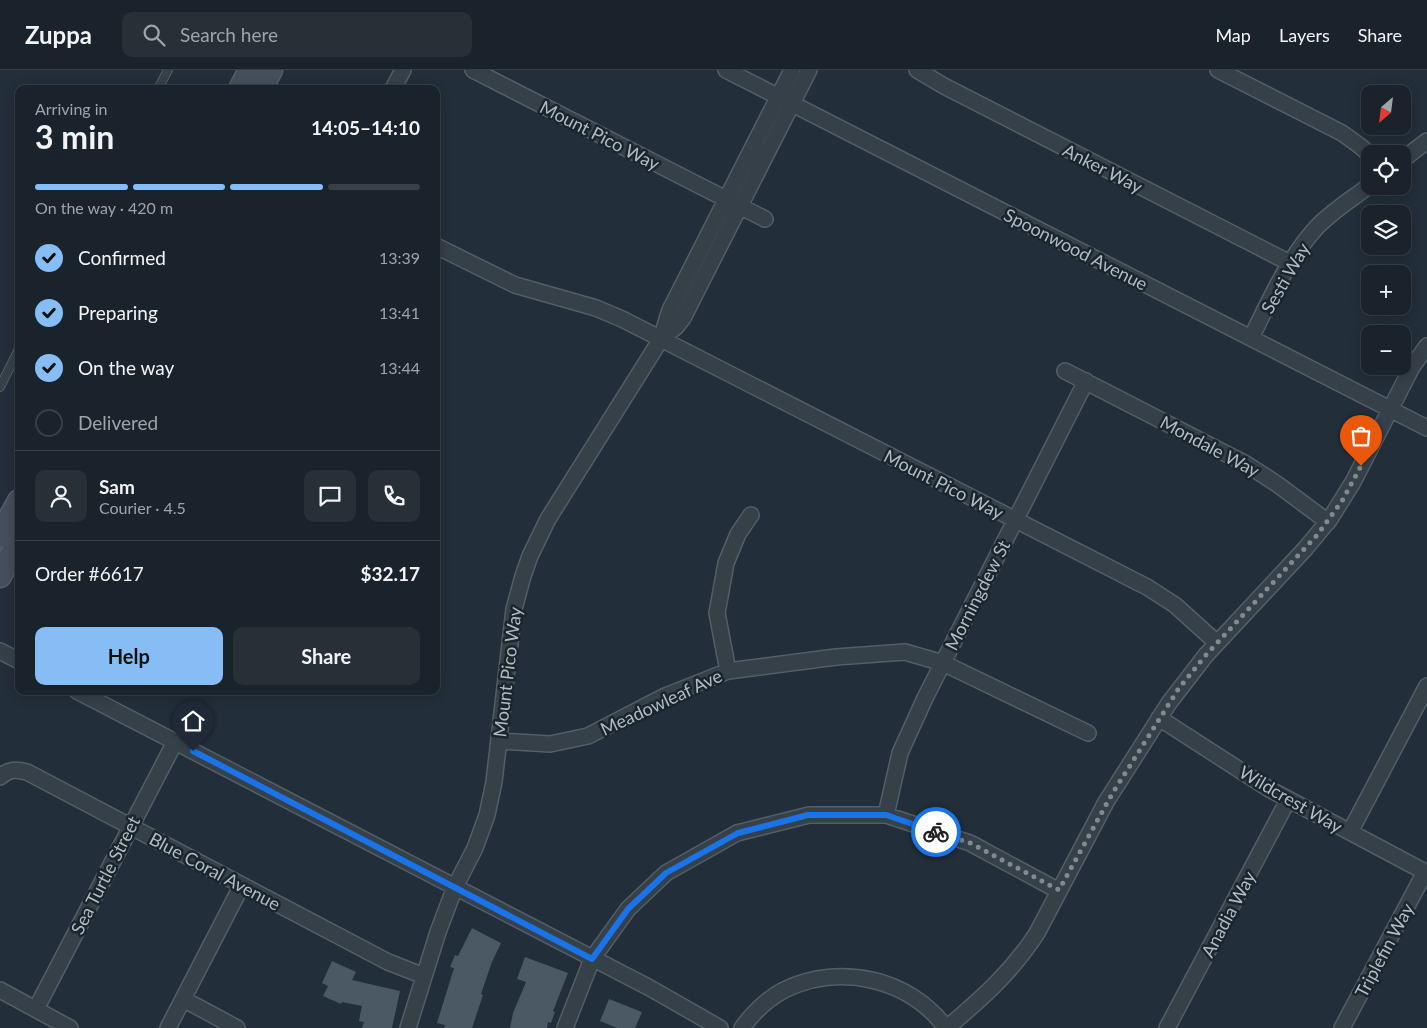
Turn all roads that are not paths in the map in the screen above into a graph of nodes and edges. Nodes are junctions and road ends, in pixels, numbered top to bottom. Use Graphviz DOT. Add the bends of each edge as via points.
graph roads {
  1 [pos="168,70"];
  2 [pos="250,70"];
  3 [pos="271,70"];
  4 [pos="403,70"];
  5 [pos="473,70"];
  6 [pos="726,70"];
  7 [pos="792,70"];
  8 [pos="809,70"];
  9 [pos="918,70"];
  10 [pos="1218,70"];
  11 [pos="160,85"];
  12 [pos="242,85"];
  13 [pos="263,85"];
  14 [pos="396,85"];
  15 [pos="778,97"];
  16 [pos="792,104"];
  17 [pos="1427,141"];
  18 [pos="1361,148"];
  19 [pos="1411,153"];
  20 [pos="1361,192"];
  21 [pos="733,203"];
  22 [pos="765,219"];
  23 [pos="440,248"];
  24 [pos="1290,263"];
  25 [pos="1251,338"];
  26 [pos="661,339"];
  27 [pos="1427,346"];
  28 [pos="15,357"];
  29 [pos="1065,371"];
  30 [pos="1086,381"];
  31 [pos="0,387"];
  32 [pos="1390,409"];
  33 [pos="1427,428"];
  34 [pos="15,508"];
  35 [pos="751,515"];
  36 [pos="1015,520"];
  37 [pos="1328,522"];
  38 [pos="0,536"];
  39 [pos="15,548"];
  40 [pos="0,576"];
  41 [pos="1217,643"];
  42 [pos="0,652"];
  43 [pos="15,659"];
  44 [pos="944,662"];
  45 [pos="728,671"];
  46 [pos="1427,686"];
  47 [pos="85,695"];
  48 [pos="1159,718"];
  49 [pos="1088,733"];
  50 [pos="499,741"];
  51 [pos="175,742"];
  52 [pos="3,774"];
  53 [pos="1288,800"];
  54 [pos="886,815"];
  55 [pos="130,826"];
  56 [pos="1350,832"];
  57 [pos="1426,873"];
  58 [pos="242,885"];
  59 [pos="456,887"];
  60 [pos="1059,890"];
  61 [pos="592,959"];
  62 [pos="424,976"];
  63 [pos="0,990"];
  64 [pos="183,999"];
  65 [pos="36,1010"];
  66 [pos="70,1028"];
  67 [pos="168,1028"];
  68 [pos="237,1028"];
  69 [pos="408,1028"];
  70 [pos="565,1028"];
  71 [pos="720,1028"];
  72 [pos="742,1028"];
  73 [pos="946,1028"];
  74 [pos="1168,1028"];
  75 [pos="1342,1028"];
  1 -- 11 [label="lane"];
  2 -- 12 [label="main road"];
  3 -- 13 [label="main road"];
  4 -- 14 [label="street"];
  5 -- 21 [label="street, Mount Pico Way"];
  6 -- 15 [label="street, Spoonwood Avenue"];
  7 -- 15 [label="street, Mount Pico Way"];
  8 -- 16 [label="street, Mount Pico Way"];
  9 -- 24 [label="street, Anker Way"];
  10 -- 18 [label="street" via="1342,133"];
  15 -- 16 [label="street, Spoonwood Avenue"];
  15 -- 21 [label="street, Mount Pico Way"];
  16 -- 21 [label="street, Mount Pico Way"];
  16 -- 25 [label="street, Spoonwood Avenue"];
  17 -- 19 [label="street"];
  20 -- 24 [label="street, Sesti Way" via="1317,227"];
  21 -- 22 [label="street, Mount Pico Way"];
  21 -- 26 [label="street, Mount Pico Way" via="670,310"];
  23 -- 26 [label="street, Mount Pico Way" via="515,285 596,308"];
  24 -- 25 [label="street, Sesti Way"];
  25 -- 32 [label="street, Spoonwood Avenue"];
  26 -- 36 [label="street, Mount Pico Way"];
  26 -- 50 [label="street, Mount Pico Way" via="548,519 530,556 514,609"];
  27 -- 32 [label="street"];
  28 -- 31 [label="lane"];
  29 -- 30 [label="street, Mondale Way"];
  30 -- 36 [label="street, Morningdew St"];
  30 -- 37 [label="street, Mondale Way" via="1246,464"];
  32 -- 33 [label="street, Spoonwood Avenue"];
  32 -- 37 [label="street" via="1353,482"];
  34 -- 38 [label="main road"];
  35 -- 45 [label="street" via="738,534 726,563 717,613"];
  36 -- 41 [label="street, Mount Pico Way" via="1157,593"];
  36 -- 44 [label="street, Morningdew St"];
  37 -- 41 [label="street"];
  39 -- 40 [label="main road"];
  41 -- 48 [label="street" via="1190,673"];
  42 -- 43 [label="street"];
  44 -- 45 [label="street, Meadowleaf Ave" via="905,652"];
  44 -- 49 [label="street, Meadowleaf Ave"];
  44 -- 54 [label="street, Morningdew St" via="900,753"];
  45 -- 50 [label="street, Meadowleaf Ave" via="665,696 588,736 550,744"];
  46 -- 56 [label="street"];
  47 -- 51 [label="street"];
  48 -- 53 [label="street, Wildcrest Way"];
  48 -- 60 [label="street" via="1106,802"];
  50 -- 59 [label="street, Mount Pico Way" via="487,814"];
  51 -- 55 [label="street, Sea Turtle Street"];
  51 -- 59 [label="street"];
  52 -- 55 [label="street, Blue Coral Avenue" via="16,769 27,772"];
  53 -- 56 [label="street, Wildcrest Way"];
  53 -- 74 [label="street, Anadia Way"];
  54 -- 60 [label="street" via="970,843"];
  54 -- 61 [label="street" via="808,815 738,833 666,873 628,909"];
  55 -- 58 [label="street, Blue Coral Avenue"];
  55 -- 65 [label="street, Sea Turtle Street"];
  56 -- 57 [label="street, Wildcrest Way"];
  57 -- 75 [label="street, Triplefin Way"];
  58 -- 62 [label="street, Blue Coral Avenue" via="388,962"];
  58 -- 64 [label="street"];
  59 -- 61 [label="street"];
  59 -- 62 [label="street, Mount Pico Way"];
  60 -- 73 [label="street" via="1037,933 1014,966"];
  61 -- 70 [label="street"];
  61 -- 71 [label="street"];
  62 -- 69 [label="street, Mount Pico Way"];
  63 -- 65 [label="street"];
  64 -- 67 [label="street"];
  64 -- 68 [label="street"];
  65 -- 66 [label="street"];
  72 -- 73 [label="street" via="756,1010 784,991 816,979 850,976 883,982 914,997"];
}
